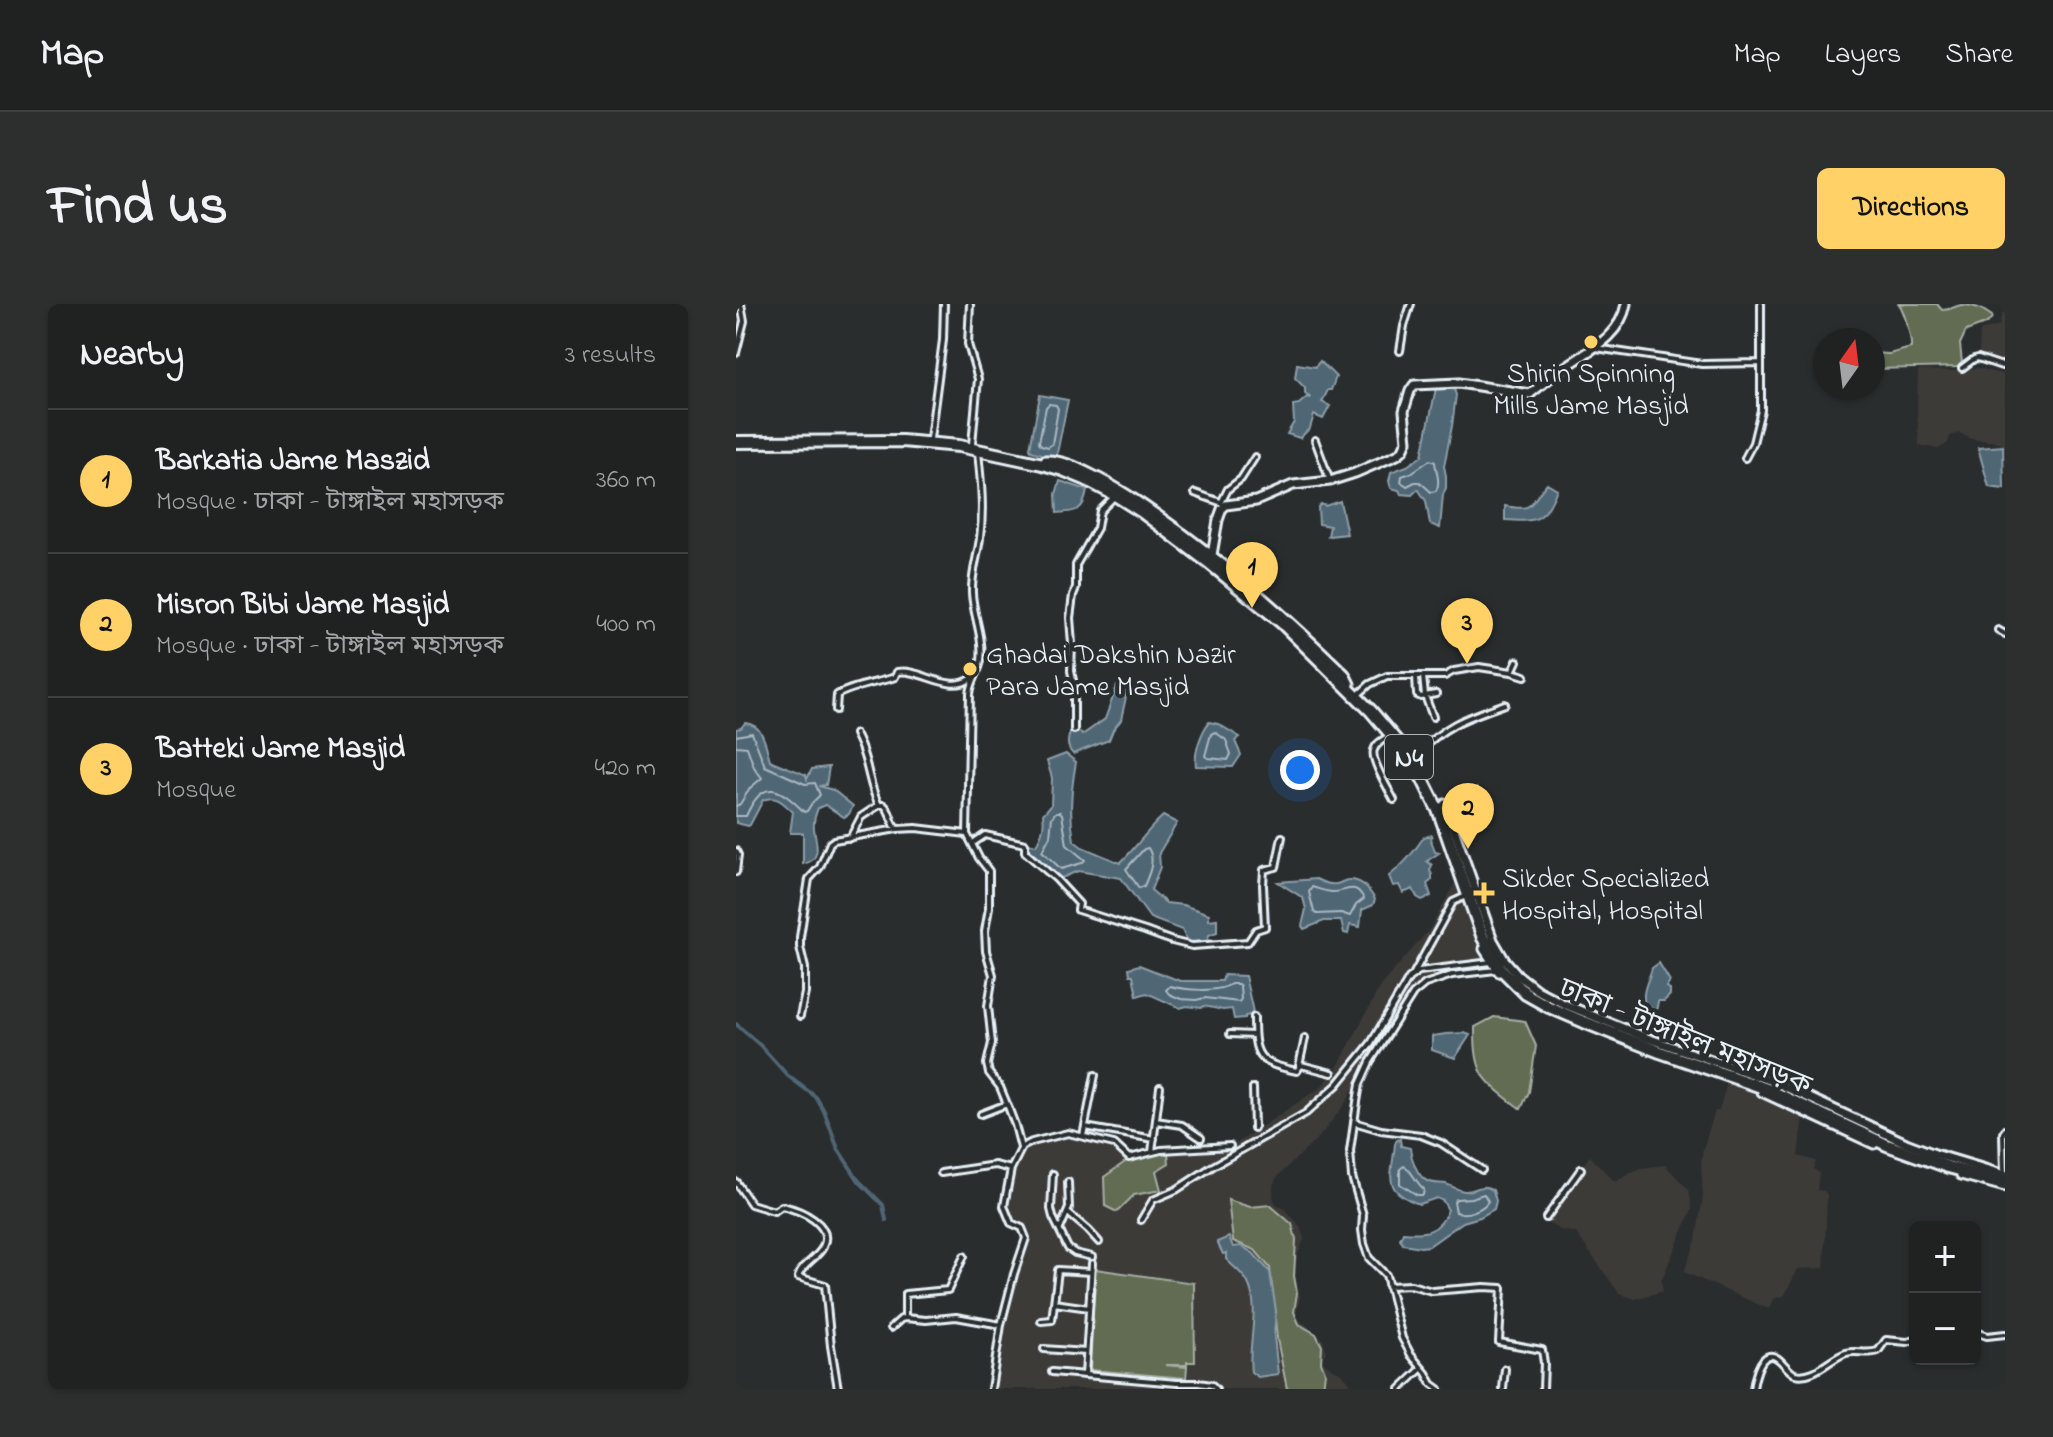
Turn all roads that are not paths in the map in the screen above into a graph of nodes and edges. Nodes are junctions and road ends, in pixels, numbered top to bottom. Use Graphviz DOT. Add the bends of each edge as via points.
graph roads {
  1 [pos="741,304"];
  2 [pos="944,304"];
  3 [pos="970,304"];
  4 [pos="1411,304"];
  5 [pos="1626,304"];
  6 [pos="1761,304"];
  7 [pos="1596,348"];
  8 [pos="1400,351"];
  9 [pos="736,353"];
  10 [pos="1760,363"];
  11 [pos="2005,364"];
  12 [pos="1962,368"];
  13 [pos="797,438"];
  14 [pos="736,439"];
  15 [pos="930,439"];
  16 [pos="1315,440"];
  17 [pos="975,447"];
  18 [pos="1255,457"];
  19 [pos="1745,458"];
  20 [pos="1044,462"];
  21 [pos="1330,481"];
  22 [pos="1195,493"];
  23 [pos="1113,498"];
  24 [pos="1224,504"];
  25 [pos="1212,555"];
  26 [pos="1998,630"];
  27 [pos="2005,634"];
  28 [pos="1517,661"];
  29 [pos="1512,672"];
  30 [pos="1416,676"];
  31 [pos="1423,676"];
  32 [pos="1525,676"];
  33 [pos="973,678"];
  34 [pos="1345,685"];
  35 [pos="1359,694"];
  36 [pos="1436,694"];
  37 [pos="1425,696"];
  38 [pos="1505,704"];
  39 [pos="836,710"];
  40 [pos="1433,717"];
  41 [pos="1074,730"];
  42 [pos="855,734"];
  43 [pos="1389,736"];
  44 [pos="1414,757"];
  45 [pos="1475,792"];
  46 [pos="1394,800"];
  47 [pos="879,805"];
  48 [pos="1443,805"];
  49 [pos="897,829"];
  50 [pos="967,834"];
  51 [pos="1282,837"];
  52 [pos="850,838"];
  53 [pos="973,843"];
  54 [pos="736,851"];
  55 [pos="736,872"];
  56 [pos="1466,896"];
  57 [pos="1491,962"];
  58 [pos="1496,970"];
  59 [pos="1413,975"];
  60 [pos="800,1016"];
  61 [pos="1254,1017"];
  62 [pos="1230,1034"];
  63 [pos="1254,1035"];
  64 [pos="1305,1038"];
  65 [pos="1679,1061"];
  66 [pos="1299,1067"];
  67 [pos="1332,1073"];
  68 [pos="1095,1075"];
  69 [pos="1160,1087"];
  70 [pos="1253,1088"];
  71 [pos="1007,1104"];
  72 [pos="981,1114"];
  73 [pos="1156,1121"];
  74 [pos="1354,1122"];
  75 [pos="1085,1127"];
  76 [pos="1254,1128"];
  77 [pos="2005,1130"];
  78 [pos="1083,1136"];
  79 [pos="1201,1138"];
  80 [pos="1154,1139"];
  81 [pos="1883,1141"];
  82 [pos="1230,1146"];
  83 [pos="1021,1148"];
  84 [pos="1152,1152"];
  85 [pos="1011,1169"];
  86 [pos="1581,1169"];
  87 [pos="1482,1170"];
  88 [pos="941,1173"];
  89 [pos="1053,1174"];
  90 [pos="2005,1179"];
  91 [pos="736,1182"];
  92 [pos="1068,1182"];
  93 [pos="1068,1213"];
  94 [pos="1546,1218"];
  95 [pos="1141,1220"];
  96 [pos="1060,1229"];
  97 [pos="1099,1242"];
  98 [pos="964,1256"];
  99 [pos="1091,1272"];
  100 [pos="1388,1286"];
  101 [pos="1054,1303"];
  102 [pos="1089,1308"];
  103 [pos="905,1318"];
  104 [pos="1041,1321"];
  105 [pos="1001,1325"];
  106 [pos="891,1328"];
  107 [pos="1981,1334"];
  108 [pos="2005,1334"];
  109 [pos="1909,1342"];
  110 [pos="1044,1349"];
  111 [pos="1086,1352"];
  112 [pos="1421,1369"];
  113 [pos="1505,1369"];
  114 [pos="1052,1372"];
  115 [pos="1085,1375"];
  116 [pos="1198,1386"];
  117 [pos="838,1389"];
  118 [pos="991,1389"];
  119 [pos="1216,1389"];
  120 [pos="1400,1389"];
  121 [pos="1439,1389"];
  122 [pos="1503,1389"];
  123 [pos="1543,1389"];
  124 [pos="1753,1389"];
  1 -- 9 [label="street" via="744,321"];
  2 -- 15 [label="street"];
  3 -- 17 [label="street" via="968,344 978,379"];
  4 -- 8 [label="street"];
  5 -- 7 [label="main road" via="1613,331"];
  6 -- 10 [label="street"];
  7 -- 10 [label="street" via="1702,364"];
  7 -- 21 [label="main road" via="1530,394 1459,383 1414,385 1404,411 1403,450"];
  10 -- 19 [label="street" via="1761,410"];
  11 -- 12 [label="street" via="1978,358"];
  13 -- 14 [label="highway, ঢাকা - টাঙ্গাইল মহাসড়ক / N4"];
  13 -- 15 [label="highway, ঢাকা - টাঙ্গাইল মহাসড়ক / N4"];
  13 -- 17 [label="highway, ঢাকা - টাঙ্গাইল মহাসড়ক / N4"];
  15 -- 17 [label="highway, ঢাকা - টাঙ্গাইল মহাসড়ক / N4"];
  16 -- 21 [label="street"];
  17 -- 20 [label="highway, ঢাকা - টাঙ্গাইল মহাসড়ক / N4"];
  17 -- 33 [label="street" via="982,519 971,591 981,659"];
  18 -- 24 [label="street" via="1228,489"];
  20 -- 23 [label="main road"];
  20 -- 25 [label="main road" via="1055,459 1118,488"];
  20 -- 34 [label="highway, ঢাকা - টাঙ্গাইল মহাসড়ক / N4" via="1142,512 1243,589"];
  21 -- 24 [label="main road"];
  22 -- 24 [label="street"];
  23 -- 34 [label="main road" via="1205,565"];
  23 -- 41 [label="street" via="1100,511 1097,528 1076,565 1070,618"];
  24 -- 25 [label="main road"];
  25 -- 34 [label="main road" via="1282,612 1345,674"];
  26 -- 27 [label="street"];
  28 -- 29 [label="street"];
  29 -- 31 [label="street" via="1479,667"];
  29 -- 32 [label="street"];
  30 -- 31 [label="street"];
  30 -- 35 [label="street" via="1387,676"];
  30 -- 37 [label="street" via="1417,695"];
  31 -- 37 [label="street"];
  33 -- 39 [label="street" via="958,684 897,672 837,695"];
  33 -- 50 [label="street"];
  34 -- 35 [label="highway, ঢাকা - টাঙ্গাইল মহাসড়ক / N4"];
  34 -- 43 [label="highway, ঢাকা - টাঙ্গাইল মহাসড়ক / N4"];
  35 -- 44 [label="highway, ঢাকা - টাঙ্গাইল মহাসড়ক / N4"];
  36 -- 37 [label="street"];
  37 -- 40 [label="street"];
  38 -- 44 [label="street" via="1452,724"];
  42 -- 47 [label="street"];
  43 -- 46 [label="street" via="1376,745 1373,758"];
  43 -- 56 [label="highway, ঢাকা - টাঙ্গাইল মহাসড়ক / N4" via="1430,792"];
  44 -- 48 [label="highway, ঢাকা - টাঙ্গাইল মহাসড়ক / N4"];
  45 -- 48 [label="street"];
  47 -- 49 [label="street" via="890,810"];
  47 -- 52 [label="street" via="861,817"];
  48 -- 81 [label="highway, ঢাকা - টাঙ্গাইল মহাসড়ক / N4" via="1491,946 1527,988 1596,1022 1771,1085"];
  49 -- 50 [label="street"];
  49 -- 52 [label="street"];
  50 -- 53 [label="street"];
  51 -- 53 [label="street" via="1276,867 1264,870 1265,927 1248,942 1192,946 1078,910 1065,888 1025,852 1025,844 985,835"];
  52 -- 60 [label="street" via="830,843 809,879 800,937 805,968"];
  53 -- 71 [label="street" via="989,871 985,931 993,975 987,1064"];
  54 -- 55 [label="street"];
  56 -- 57 [label="main road"];
  56 -- 59 [label="street" via="1453,902"];
  56 -- 65 [label="highway, ঢাকা - টাঙ্গাইল মহাসড়ক / N4" via="1493,958 1526,994"];
  57 -- 58 [label="main road"];
  57 -- 59 [label="street" via="1430,968"];
  58 -- 65 [label="main road" via="1526,998 1561,1016"];
  58 -- 74 [label="street" via="1452,975 1413,994 1370,1062"];
  59 -- 95 [label="street" via="1371,1043 1316,1104 1153,1200"];
  61 -- 63 [label="street"];
  62 -- 63 [label="street"];
  63 -- 66 [label="street" via="1262,1059 1281,1068"];
  64 -- 66 [label="street"];
  65 -- 81 [label="highway, ঢাকা - টাঙ্গাইল মহাসড়ক / N4" via="1767,1089"];
  66 -- 67 [label="street"];
  68 -- 75 [label="street"];
  69 -- 73 [label="street"];
  70 -- 76 [label="street"];
  71 -- 72 [label="street"];
  71 -- 83 [label="street"];
  73 -- 79 [label="street" via="1182,1125"];
  73 -- 80 [label="street"];
  74 -- 87 [label="street" via="1421,1135"];
  74 -- 100 [label="street" via="1352,1177 1363,1215 1364,1244"];
  75 -- 78 [label="street"];
  75 -- 80 [label="street"];
  77 -- 90 [label="street"];
  78 -- 83 [label="street" via="1068,1133"];
  78 -- 84 [label="street" via="1114,1144 1129,1158"];
  80 -- 84 [label="street"];
  81 -- 90 [label="highway, ঢাকা - টাঙ্গাইল মহাসড়ক / N4"];
  81 -- 90 [label="highway, ঢাকা - টাঙ্গাইল মহাসড়ক / N4" via="1948,1169"];
  82 -- 84 [label="street"];
  83 -- 85 [label="street"];
  85 -- 88 [label="street" via="995,1165"];
  85 -- 105 [label="street" via="1004,1206 1026,1238"];
  86 -- 94 [label="street"];
  89 -- 96 [label="street" via="1051,1209"];
  91 -- 117 [label="street" via="751,1204 774,1211 788,1207 821,1227 823,1246 798,1277 825,1285"];
  92 -- 93 [label="street"];
  93 -- 96 [label="street"];
  93 -- 97 [label="street"];
  96 -- 99 [label="street" via="1068,1248 1092,1260"];
  98 -- 103 [label="street" via="948,1290 905,1294"];
  99 -- 101 [label="street" via="1058,1270"];
  99 -- 102 [label="street"];
  100 -- 112 [label="street" via="1402,1338"];
  100 -- 123 [label="street" via="1432,1291 1502,1288 1499,1342 1542,1350"];
  101 -- 102 [label="street"];
  101 -- 104 [label="street" via="1051,1321"];
  102 -- 111 [label="street"];
  103 -- 105 [label="street" via="956,1317"];
  103 -- 106 [label="street"];
  105 -- 118 [label="street"];
  107 -- 108 [label="street"];
  109 -- 124 [label="street" via="1886,1340 1878,1351 1845,1353 1805,1374 1792,1372 1770,1356 1756,1374"];
  110 -- 111 [label="street"];
  111 -- 115 [label="street"];
  112 -- 120 [label="street"];
  112 -- 121 [label="street"];
  113 -- 122 [label="street"];
  114 -- 115 [label="street"];
  115 -- 116 [label="street"];
  116 -- 119 [label="street"];
}
